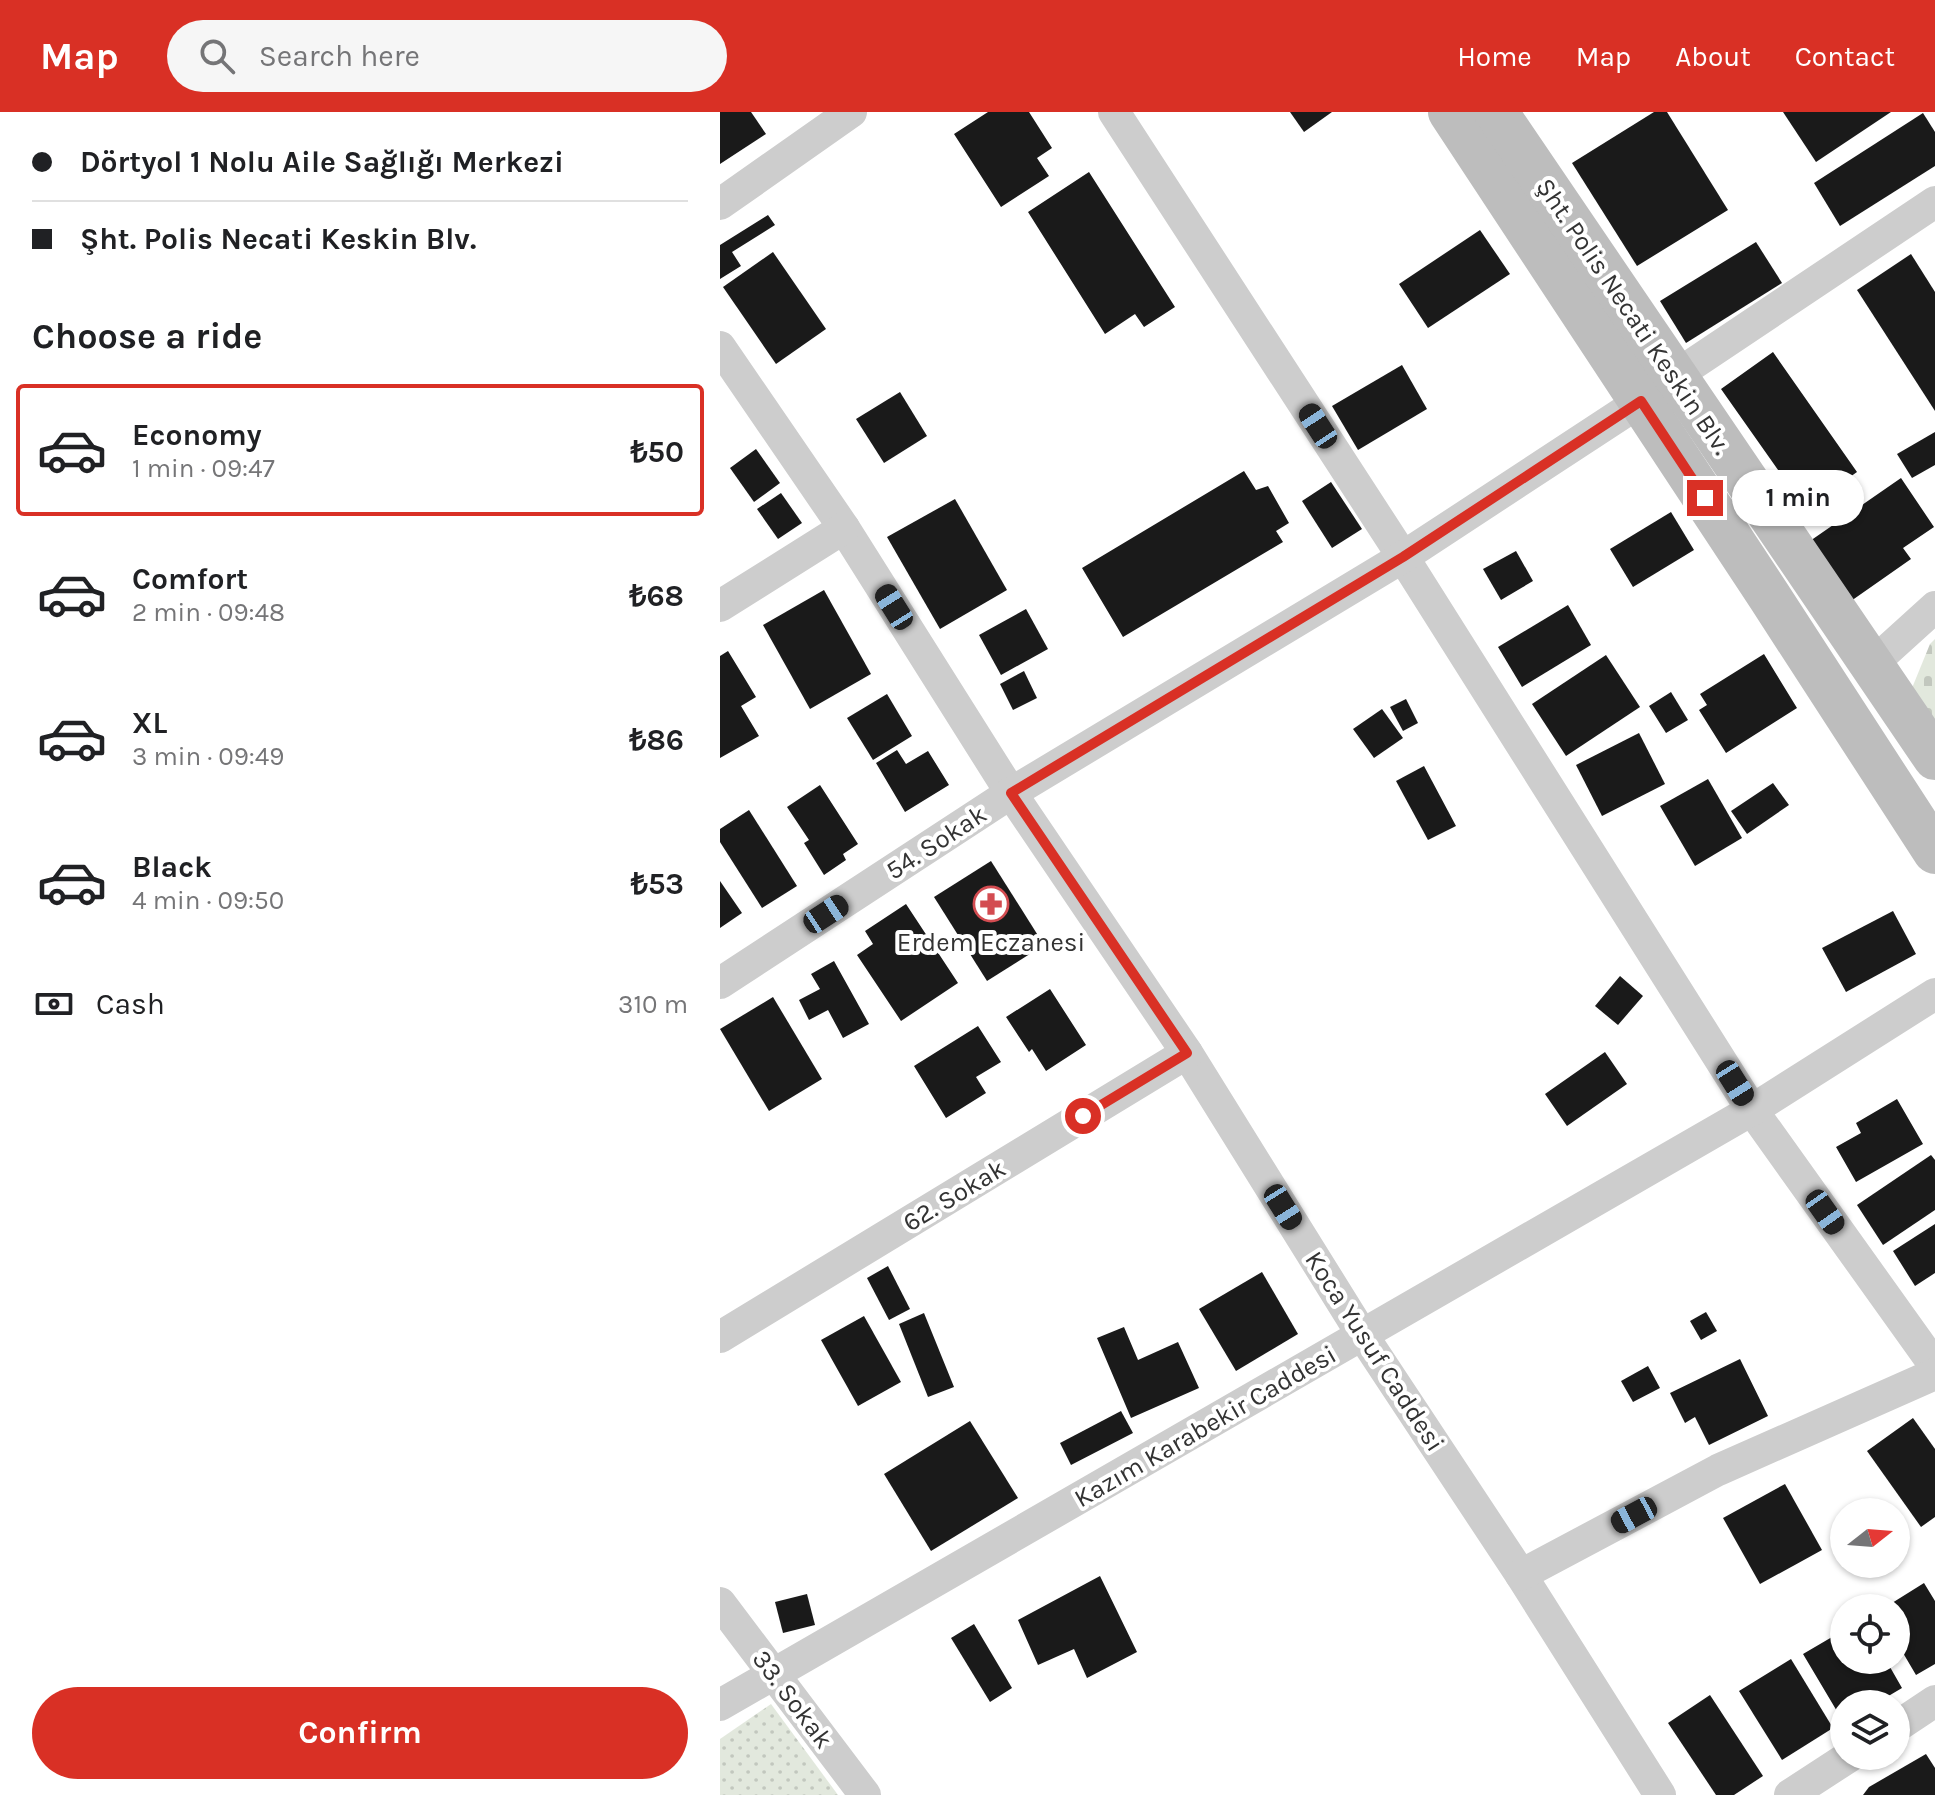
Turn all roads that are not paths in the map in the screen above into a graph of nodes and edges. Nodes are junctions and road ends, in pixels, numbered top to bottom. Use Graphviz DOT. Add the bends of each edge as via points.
graph roads {
  1 [pos="851,112"];
  2 [pos="1114,112"];
  3 [pos="1450,112"];
  4 [pos="1496,112"];
  5 [pos="1935,202"];
  6 [pos="720,204"];
  7 [pos="720,347"];
  8 [pos="1658,388"];
  9 [pos="844,528"];
  10 [pos="1403,557"];
  11 [pos="720,606"];
  12 [pos="1935,607"];
  13 [pos="1871,665"];
  14 [pos="1935,758"];
  15 [pos="1011,793"];
  16 [pos="1935,852"];
  17 [pos="720,983"];
  18 [pos="1935,994"];
  19 [pos="1187,1053"];
  20 [pos="1752,1110"];
  21 [pos="1363,1336"];
  22 [pos="720,1337"];
  23 [pos="1935,1366"];
  24 [pos="1935,1374"];
  25 [pos="1521,1575"];
  26 [pos="720,1603"];
  27 [pos="773,1673"];
  28 [pos="1935,1701"];
  29 [pos="720,1705"];
  30 [pos="1910,1718"];
  31 [pos="1830,1769"];
  32 [pos="865,1795"];
  33 [pos="1660,1795"];
  34 [pos="1790,1795"];
  1 -- 6 [label="street"];
  2 -- 10 [label="street"];
  3 -- 8 [label="street, Şht. Polis Necati Keskin Blv."];
  4 -- 8 [label="street, Şht. Polis Necati Keskin Blv."];
  5 -- 8 [label="street, 54. Sokak"];
  7 -- 9 [label="street, Koca Yusuf Caddesi"];
  8 -- 10 [label="street, 54. Sokak"];
  8 -- 13 [label="street, Şht. Polis Necati Keskin Blv."];
  8 -- 16 [label="street, Şht. Polis Necati Keskin Blv." via="1769,596"];
  9 -- 11 [label="street"];
  9 -- 15 [label="street, Koca Yusuf Caddesi"];
  10 -- 15 [label="street, 54. Sokak"];
  10 -- 20 [label="street"];
  12 -- 13 [label="street"];
  13 -- 14 [label="street, Şht. Polis Necati Keskin Blv."];
  15 -- 17 [label="street, 54. Sokak"];
  15 -- 19 [label="street, Koca Yusuf Caddesi"];
  18 -- 20 [label="street, Kazım Karabekir Caddesi"];
  19 -- 21 [label="street, Koca Yusuf Caddesi"];
  19 -- 22 [label="street, 62. Sokak"];
  20 -- 21 [label="street, Kazım Karabekir Caddesi"];
  20 -- 23 [label="street"];
  21 -- 25 [label="street, Koca Yusuf Caddesi"];
  21 -- 27 [label="street, Kazım Karabekir Caddesi"];
  24 -- 25 [label="street" via="1718,1470"];
  25 -- 33 [label="street, Koca Yusuf Caddesi"];
  26 -- 27 [label="street, 33. Sokak"];
  27 -- 29 [label="street, Kazım Karabekir Caddesi"];
  27 -- 32 [label="street, 33. Sokak"];
  28 -- 30 [label="street"];
  31 -- 34 [label="street"];
}
